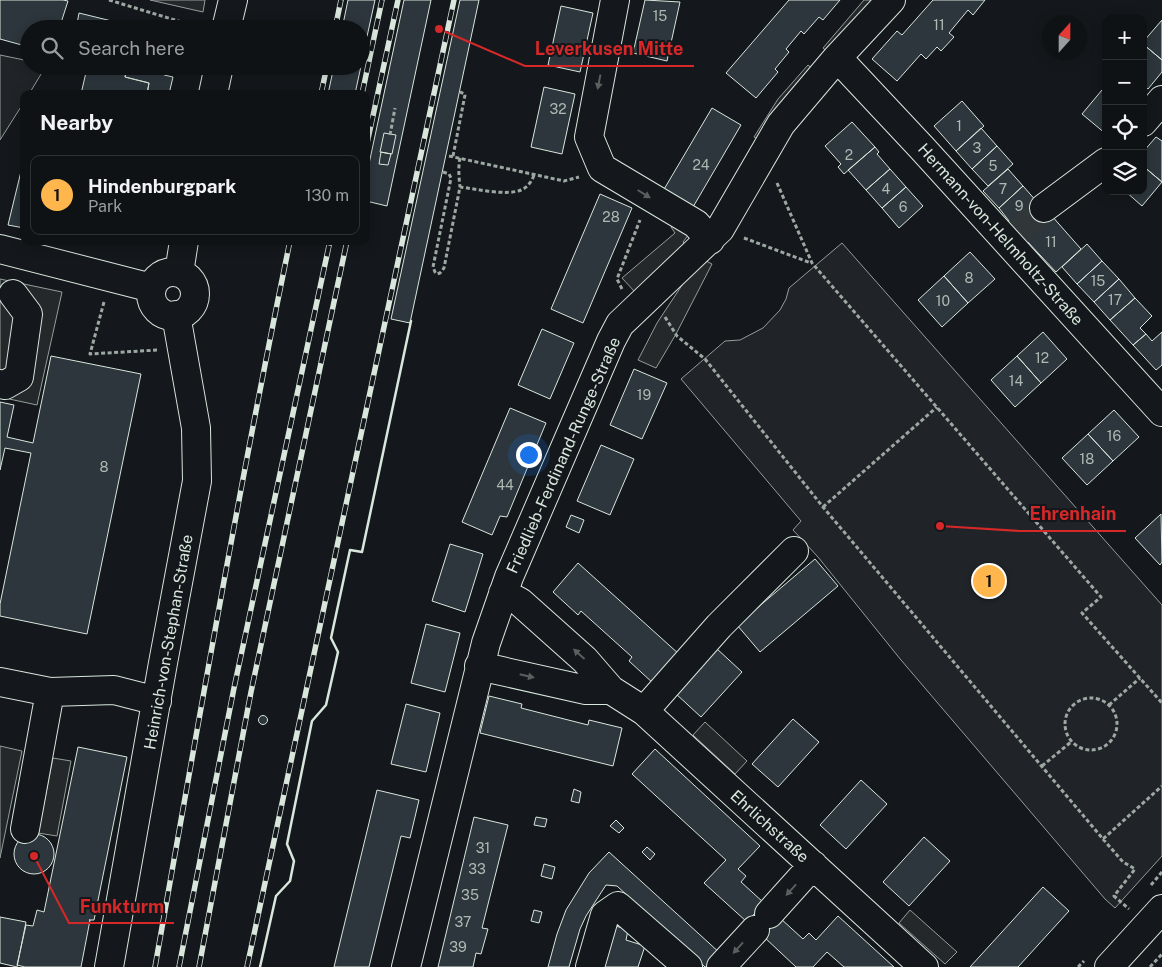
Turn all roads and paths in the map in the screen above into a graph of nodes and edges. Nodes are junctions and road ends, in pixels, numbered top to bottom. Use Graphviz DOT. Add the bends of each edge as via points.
graph roads {
  1 [pos="109,0"];
  2 [pos="233,0"];
  3 [pos="615,0"];
  4 [pos="890,0"];
  5 [pos="175,20"];
  6 [pos="222,20"];
  7 [pos="836,59"];
  8 [pos="217,75"];
  9 [pos="214,90"];
  10 [pos="460,92"];
  11 [pos="1162,100"];
  12 [pos="396,108"];
  13 [pos="1147,117"];
  14 [pos="390,135"];
  15 [pos="762,157"];
  16 [pos="460,158"];
  17 [pos="1102,165"];
  18 [pos="602,168"];
  19 [pos="443,172"];
  20 [pos="534,175"];
  21 [pos="460,188"];
  22 [pos="1044,208"];
  23 [pos="643,214"];
  24 [pos="715,234"];
  25 [pos="183,245"];
  26 [pos="11,252"];
  27 [pos="812,263"];
  28 [pos="178,273"];
  29 [pos="142,285"];
  30 [pos="7,301"];
  31 [pos="641,305"];
  32 [pos="176,315"];
  33 [pos="181,348"];
  34 [pos="0,384"];
  35 [pos="936,407"];
  36 [pos="1162,412"];
  37 [pos="823,507"];
  38 [pos="794,551"];
  39 [pos="503,593"];
  40 [pos="479,666"];
  41 [pos="1140,678"];
  42 [pos="0,682"];
  43 [pos="611,690"];
  44 [pos="50,692"];
  45 [pos="157,702"];
  46 [pos="1162,703"];
  47 [pos="1110,705"];
  48 [pos="644,711"];
  49 [pos="1071,742"];
  50 [pos="1042,766"];
  51 [pos="1162,786"];
  52 [pos="25,829"];
  53 [pos="1103,839"];
  54 [pos="813,865"];
  55 [pos="1114,896"];
  56 [pos="1162,909"];
  57 [pos="1162,954"];
  58 [pos="109,967"];
  59 [pos="406,967"];
  60 [pos="590,967"];
  61 [pos="688,967"];
  62 [pos="721,967"];
  63 [pos="924,967"];
  64 [pos="1109,967"];
  65 [pos="1150,967"];
  1 -- 5 [label="path"];
  2 -- 6 [label="street"];
  3 -- 18 [label="street, one-way" via="589,137"];
  4 -- 7 [label="street, Friedlieb-Ferdinand-Runge-Straße"];
  7 -- 15 [label="street, Friedlieb-Ferdinand-Runge-Straße" via="780,124"];
  7 -- 36 [label="street, Hermann-von-Helmholtz-Straße" via="1013,237"];
  8 -- 9 [label="street"];
  10 -- 16 [label="path" via="465,95 451,156"];
  11 -- 13 [label="street"];
  12 -- 14 [label="path"];
  15 -- 24 [label="street, Friedlieb-Ferdinand-Runge-Straße"];
  15 -- 27 [label="path"];
  16 -- 20 [label="path"];
  16 -- 21 [label="path"];
  17 -- 22 [label="street"];
  18 -- 20 [label="path" via="564,181"];
  18 -- 24 [label="street, one-way"];
  19 -- 21 [label="path" via="451,178 433,267 437,274 444,268"];
  20 -- 21 [label="path" via="522,190"];
  23 -- 31 [label="path" via="617,279"];
  24 -- 27 [label="path"];
  24 -- 31 [label="street, Friedlieb-Ferdinand-Runge-Straße"];
  25 -- 28 [label="street"];
  26 -- 29 [label="street"];
  26 -- 30 [label="street"];
  27 -- 35 [label="path"];
  28 -- 29 [label="street" via="170,272"];
  28 -- 32 [label="street" via="188,277 195,295 192,305"];
  29 -- 32 [label="street" via="160,311"];
  29 -- 33 [label="path" via="128,292 106,294 90,354"];
  30 -- 34 [label="street" via="28,314 19,377 5,385"];
  31 -- 37 [label="path" via="664,314 677,336 704,359"];
  31 -- 39 [label="street, Friedlieb-Ferdinand-Runge-Straße" via="620,324 611,341"];
  32 -- 33 [label="street, Heinrich-von-Stephan-Straße"];
  33 -- 45 [label="street, Heinrich-von-Stephan-Straße" via="196,428 197,481"];
  35 -- 37 [label="path"];
  35 -- 41 [label="path" via="1101,597 1082,613"];
  37 -- 50 [label="path"];
  38 -- 48 [label="street" via="719,626"];
  39 -- 40 [label="street, Friedlieb-Ferdinand-Runge-Straße"];
  43 -- 39 [label="street, Ehrlichstraße, one-way" via="585,660 520,602"];
  40 -- 43 [label="street, one-way" via="586,690"];
  40 -- 59 [label="street, Friedlieb-Ferdinand-Runge-Straße"];
  41 -- 46 [label="path"];
  41 -- 47 [label="path"];
  42 -- 44 [label="street"];
  43 -- 48 [label="street, Ehrlichstraße"];
  44 -- 45 [label="street" via="114,690"];
  44 -- 52 [label="street"];
  45 -- 58 [label="street, Heinrich-von-Stephan-Straße"];
  47 -- 49 [label="path" via="1104,699 1086,697 1070,707 1064,725"];
  47 -- 49 [label="path" via="1117,713 1117,732 1106,747 1088,751"];
  48 -- 54 [label="street, Ehrlichstraße"];
  49 -- 50 [label="path"];
  50 -- 53 [label="path"];
  51 -- 53 [label="path"];
  53 -- 55 [label="path" via="1122,862 1135,869"];
  54 -- 62 [label="street, one-way"];
  54 -- 63 [label="street, Ehrlichstraße"];
  56 -- 64 [label="street"];
  57 -- 65 [label="path"];
  60 -- 61 [label="street" via="605,915 618,906"];
}
